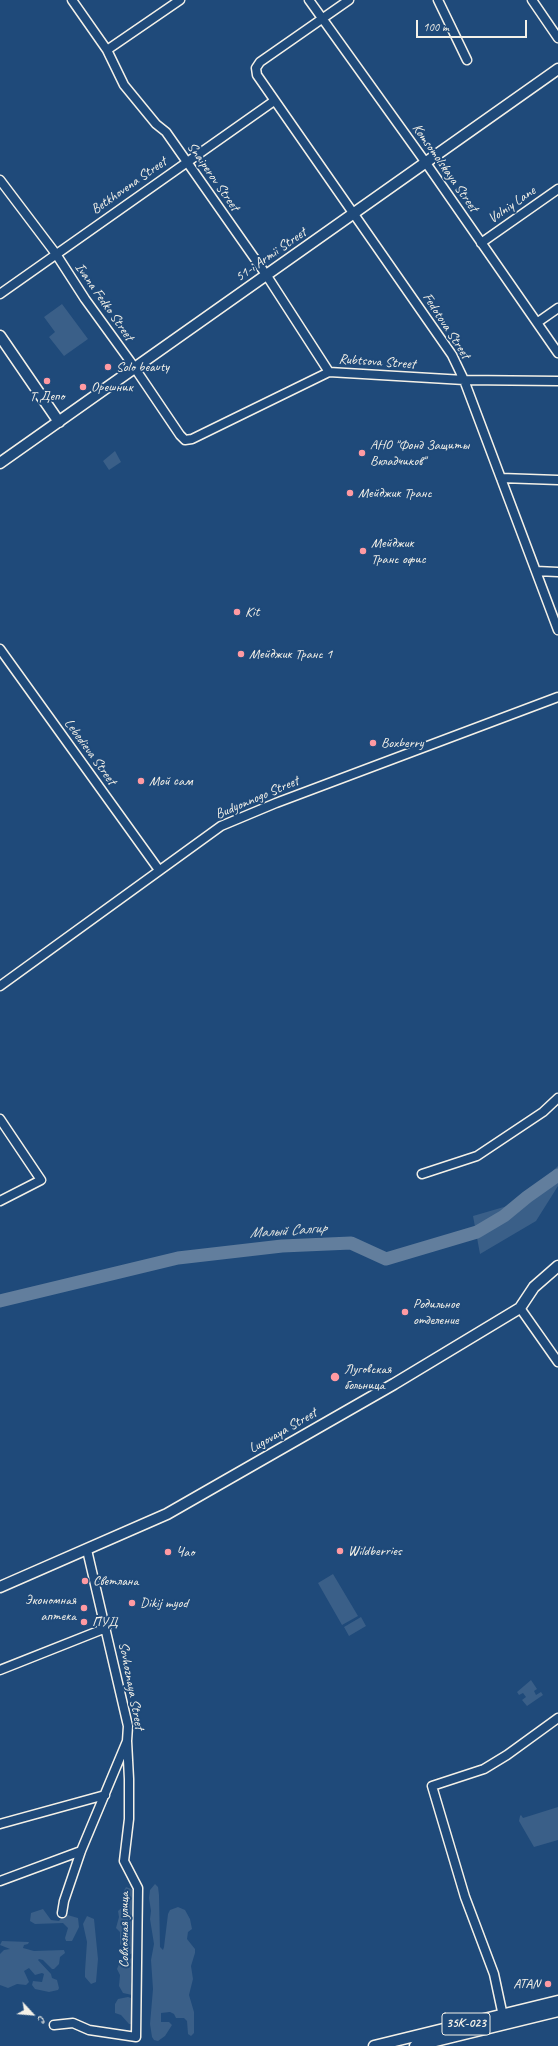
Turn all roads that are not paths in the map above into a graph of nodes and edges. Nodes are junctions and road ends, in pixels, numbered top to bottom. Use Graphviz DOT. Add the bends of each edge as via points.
graph roads {
  1 [pos="72,0"];
  2 [pos="180,0"];
  3 [pos="309,0"];
  4 [pos="349,0"];
  5 [pos="438,0"];
  6 [pos="532,0"];
  7 [pos="322,17"];
  8 [pos="558,38"];
  9 [pos="107,50"];
  10 [pos="467,60"];
  11 [pos="558,69"];
  12 [pos="274,102"];
  13 [pos="186,163"];
  14 [pos="426,163"];
  15 [pos="0,180"];
  16 [pos="558,189"];
  17 [pos="355,213"];
  18 [pos="481,243"];
  19 [pos="56,254"];
  20 [pos="267,276"];
  21 [pos="0,294"];
  22 [pos="558,308"];
  23 [pos="538,322"];
  24 [pos="0,336"];
  25 [pos="558,352"];
  26 [pos="134,369"];
  27 [pos="329,372"];
  28 [pos="464,380"];
  29 [pos="558,381"];
  30 [pos="59,422"];
  31 [pos="185,440"];
  32 [pos="0,463"];
  33 [pos="501,478"];
  34 [pos="558,480"];
  35 [pos="536,571"];
  36 [pos="558,572"];
  37 [pos="558,630"];
  38 [pos="0,649"];
  39 [pos="558,697"];
  40 [pos="159,870"];
  41 [pos="0,975"];
  42 [pos="3,984"];
  43 [pos="558,1098"];
  44 [pos="0,1119"];
  45 [pos="422,1174"];
  46 [pos="0,1201"];
  47 [pos="558,1266"];
  48 [pos="520,1308"];
  49 [pos="558,1362"];
  50 [pos="87,1550"];
  51 [pos="0,1587"];
  52 [pos="106,1628"];
  53 [pos="0,1670"];
  54 [pos="558,1718"];
  55 [pos="127,1741"];
  56 [pos="104,1795"];
  57 [pos="0,1824"];
  58 [pos="81,1851"];
  59 [pos="0,1881"];
  60 [pos="62,1914"];
  61 [pos="558,2001"];
  62 [pos="558,2011"];
  63 [pos="503,2016"];
  64 [pos="54,2025"];
  65 [pos="374,2046"];
  66 [pos="415,2046"];
  1 -- 9 [label="street, Snaiperov Street"];
  2 -- 9 [label="street"];
  3 -- 7 [label="street, Komsomolskaya Street"];
  4 -- 7 [label="street"];
  5 -- 10 [label="street"];
  6 -- 8 [label="street"];
  7 -- 12 [label="street, Fedotova Street" via="260,62 256,68 257,75"];
  7 -- 14 [label="street, Komsomolskaya Street"];
  9 -- 13 [label="street, Snaiperov Street" via="124,85 156,124 166,132"];
  11 -- 14 [label="main road, 51-i Armii Street"];
  12 -- 13 [label="street, Betkhovena Street"];
  12 -- 17 [label="street, Fedotova Street"];
  13 -- 19 [label="street, Betkhovena Street"];
  13 -- 20 [label="street, Snaiperov Street"];
  14 -- 17 [label="main road, 51-i Armii Street"];
  14 -- 18 [label="street, Komsomolskaya Street"];
  15 -- 19 [label="street, Ivana Fedko Street"];
  16 -- 18 [label="street, Volniy Lane"];
  17 -- 20 [label="main road, 51-i Armii Street"];
  17 -- 28 [label="street, Fedotova Street" via="452,355"];
  18 -- 23 [label="street, Komsomolskaya Street"];
  19 -- 21 [label="street, Betkhovena Street"];
  19 -- 26 [label="street, Ivana Fedko Street"];
  20 -- 26 [label="main road, 51-i Armii Street"];
  20 -- 27 [label="street, Snaiperov Street"];
  22 -- 23 [label="street"];
  23 -- 25 [label="street, Komsomolskaya Street"];
  24 -- 30 [label="main road"];
  26 -- 30 [label="main road, 51-i Armii Street"];
  26 -- 31 [label="street, Ivana Fedko Street"];
  27 -- 28 [label="street, Rubtsova Street"];
  27 -- 31 [label="street, Rubtsova Street" via="192,439"];
  28 -- 29 [label="street, Rubtsova Street"];
  28 -- 33 [label="street, Fedotova Street"];
  30 -- 32 [label="main road, 51-i Armii Street"];
  33 -- 34 [label="street"];
  33 -- 35 [label="street, Fedotova Street"];
  35 -- 36 [label="street"];
  35 -- 37 [label="street, Fedotova Street"];
  38 -- 40 [label="street, Lebedieva Street"];
  39 -- 40 [label="street, Budyonnogo Street" via="283,800 221,826"];
  40 -- 42 [label="street, Budyonnogo Street"];
  41 -- 42 [label="street"];
  43 -- 45 [label="street" via="544,1112 477,1156"];
  44 -- 46 [label="street" via="41,1180"];
  47 -- 48 [label="main road, Lugovaya Street" via="534,1287"];
  48 -- 49 [label="street"];
  48 -- 50 [label="main road, Lugovaya Street" via="394,1384 167,1514"];
  50 -- 51 [label="main road, Lugovaya Street"];
  50 -- 52 [label="street, Sovhoznaya Street"];
  52 -- 53 [label="street"];
  52 -- 55 [label="street, Sovhoznaya Street" via="128,1726"];
  54 -- 63 [label="street" via="484,1769 432,1786 465,1897 494,1974"];
  55 -- 56 [label="street, Sovhoznaya Street"];
  55 -- 64 [label="street, Совхозная улица" via="129,1779 124,1861 138,1888 136,2037 89,2030 73,2023"];
  56 -- 57 [label="street"];
  56 -- 58 [label="street, Sovhoznaya Street"];
  58 -- 59 [label="street"];
  58 -- 60 [label="street, Sovhoznaya Street"];
  61 -- 63 [label="main road, 35К-023"];
  62 -- 66 [label="main road, 35К-023"];
  63 -- 65 [label="main road, 35К-023"];
}
